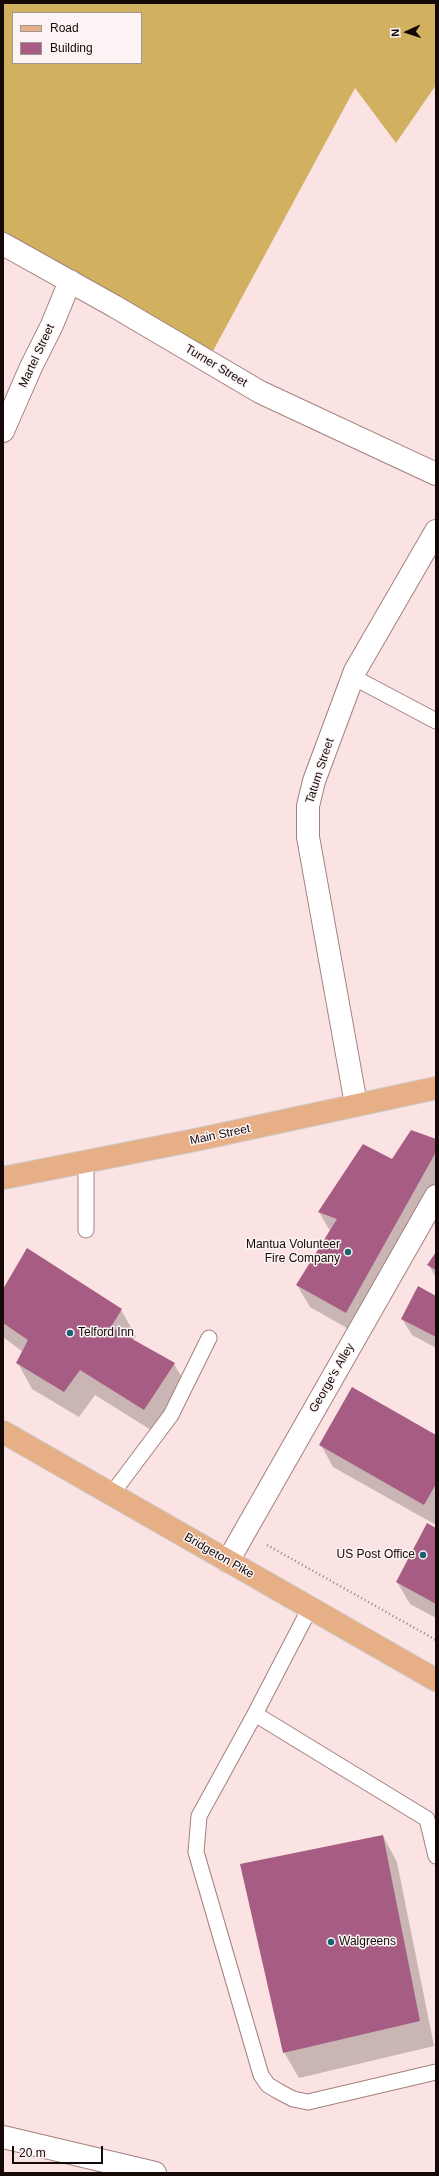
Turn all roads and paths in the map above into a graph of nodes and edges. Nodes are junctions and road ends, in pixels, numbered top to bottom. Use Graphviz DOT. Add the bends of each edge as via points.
graph roads {
  1 [pos="3,244"];
  2 [pos="70,281"];
  3 [pos="3,430"];
  4 [pos="436,474"];
  5 [pos="436,531"];
  6 [pos="353,677"];
  7 [pos="436,721"];
  8 [pos="436,1088"];
  9 [pos="356,1104"];
  10 [pos="86,1161"];
  11 [pos="3,1178"];
  12 [pos="436,1196"];
  13 [pos="86,1230"];
  14 [pos="208,1338"];
  15 [pos="4,1434"];
  16 [pos="112,1495"];
  17 [pos="260,1541"];
  18 [pos="228,1561"];
  19 [pos="310,1608"];
  20 [pos="436,1640"];
  21 [pos="436,1680"];
  22 [pos="256,1714"];
  23 [pos="436,1856"];
  24 [pos="436,2072"];
  25 [pos="3,2137"];
  26 [pos="155,2173"];
  1 -- 2 [label="street, Turner Street"];
  2 -- 3 [label="street, Martel Street"];
  2 -- 4 [label="street, Turner Street" via="260,392"];
  5 -- 6 [label="street, Tatum Street"];
  6 -- 7 [label="lane"];
  6 -- 9 [label="street, Tatum Street" via="314,782 308,806 308,837"];
  8 -- 9 [label="main road, Main Street"];
  9 -- 10 [label="main road, Main Street" via="200,1140"];
  10 -- 11 [label="main road, Main Street"];
  10 -- 13 [label="lane"];
  12 -- 18 [label="street, George's Alley"];
  14 -- 16 [label="lane" via="171,1414"];
  15 -- 16 [label="main road, Bridgeton Pike"];
  16 -- 18 [label="main road, Bridgeton Pike"];
  17 -- 20 [label="path"];
  18 -- 19 [label="main road, Bridgeton Pike"];
  19 -- 21 [label="main road, Bridgeton Pike"];
  19 -- 22 [label="lane"];
  22 -- 23 [label="lane" via="427,1819"];
  22 -- 24 [label="lane" via="199,1816 196,1852 261,2075 268,2085 293,2099 308,2102"];
  25 -- 26 [label="street"];
}
